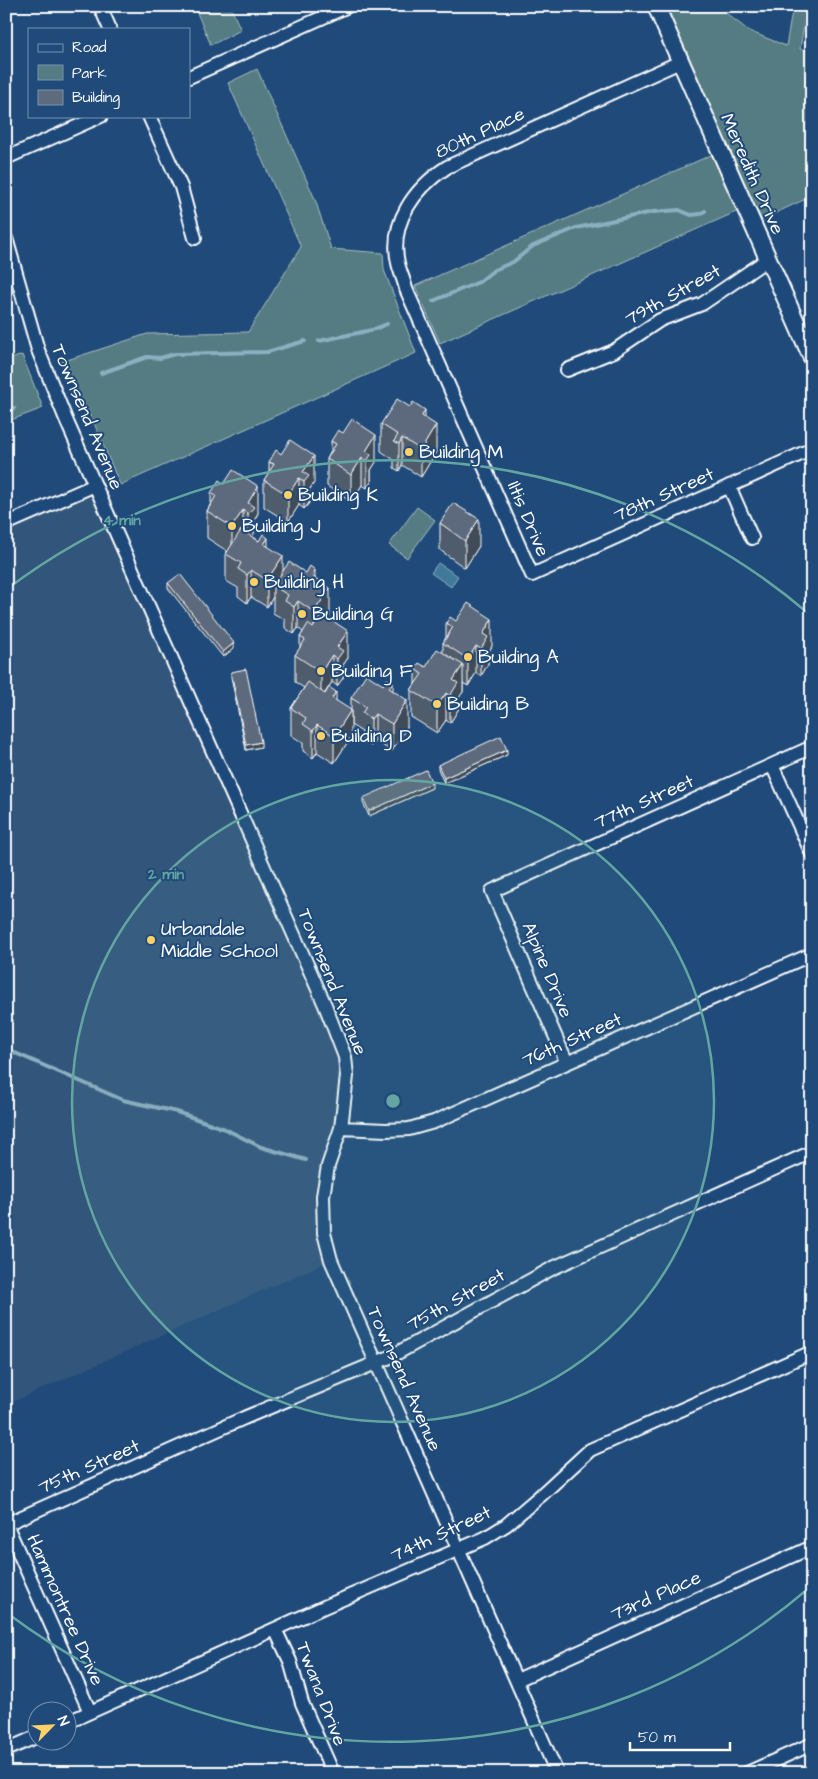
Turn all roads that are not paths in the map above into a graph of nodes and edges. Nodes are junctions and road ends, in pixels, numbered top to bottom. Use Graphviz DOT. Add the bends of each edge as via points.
graph roads {
  1 [pos="100,6"];
  2 [pos="348,6"];
  3 [pos="656,6"];
  4 [pos="327,11"];
  5 [pos="110,28"];
  6 [pos="680,62"];
  7 [pos="190,77"];
  8 [pos="96,118"];
  9 [pos="150,118"];
  10 [pos="6,158"];
  11 [pos="6,238"];
  12 [pos="195,238"];
  13 [pos="768,259"];
  14 [pos="812,358"];
  15 [pos="567,370"];
  16 [pos="466,422"];
  17 [pos="812,449"];
  18 [pos="95,485"];
  19 [pos="729,486"];
  20 [pos="6,524"];
  21 [pos="752,538"];
  22 [pos="532,575"];
  23 [pos="812,747"];
  24 [pos="772,764"];
  25 [pos="812,854"];
  26 [pos="492,891"];
  27 [pos="812,954"];
  28 [pos="567,1063"];
  29 [pos="341,1128"];
  30 [pos="812,1152"];
  31 [pos="812,1352"];
  32 [pos="376,1363"];
  33 [pos="6,1524"];
  34 [pos="812,1547"];
  35 [pos="459,1549"];
  36 [pos="274,1629"];
  37 [pos="517,1680"];
  38 [pos="90,1712"];
  39 [pos="78,1717"];
  40 [pos="28,1740"];
  41 [pos="812,1744"];
  42 [pos="6,1750"];
  43 [pos="333,1773"];
  44 [pos="557,1773"];
  45 [pos="747,1773"];
  1 -- 5 [label="street"];
  2 -- 4 [label="street"];
  3 -- 6 [label="main road, Meredith Drive"];
  4 -- 7 [label="street"];
  6 -- 13 [label="main road, Meredith Drive"];
  6 -- 16 [label="street, 80th Place" via="447,167 431,178 407,206 400,224 398,262 406,289"];
  8 -- 10 [label="street"];
  9 -- 12 [label="street" via="180,187"];
  11 -- 18 [label="street, Townsend Avenue" via="38,350"];
  13 -- 14 [label="main road, Meredith Drive"];
  13 -- 15 [label="street, 79th Street" via="702,304 660,320 614,351"];
  16 -- 22 [label="street, Iltis Drive"];
  17 -- 19 [label="street, 78th Street"];
  18 -- 20 [label="street"];
  18 -- 29 [label="street, Townsend Avenue" via="338,1036 347,1076"];
  19 -- 21 [label="street"];
  19 -- 22 [label="street, 78th Street"];
  23 -- 24 [label="street, 77th Street"];
  24 -- 25 [label="street"];
  24 -- 26 [label="street, 77th Street"];
  26 -- 28 [label="street, Alpine Drive"];
  27 -- 28 [label="street, 76th Street"];
  28 -- 29 [label="street, 76th Street" via="434,1122 409,1129"];
  29 -- 32 [label="street, Townsend Avenue" via="324,1188 324,1233 332,1260"];
  30 -- 32 [label="street, 75th Street" via="553,1268"];
  31 -- 35 [label="street, 74th Street" via="590,1450 506,1525"];
  32 -- 33 [label="street, 75th Street"];
  32 -- 35 [label="street, Townsend Avenue"];
  33 -- 38 [label="street, Hammontree Drive"];
  34 -- 37 [label="street, 73rd Place"];
  35 -- 36 [label="street, 74th Street"];
  35 -- 37 [label="street, Townsend Avenue"];
  36 -- 38 [label="street, 74th Street"];
  36 -- 43 [label="street, Twana Drive" via="290,1661 302,1703"];
  37 -- 44 [label="street, Townsend Avenue"];
  38 -- 39 [label="street, 74th Street"];
  40 -- 42 [label="street"];
  41 -- 45 [label="street"];
}
